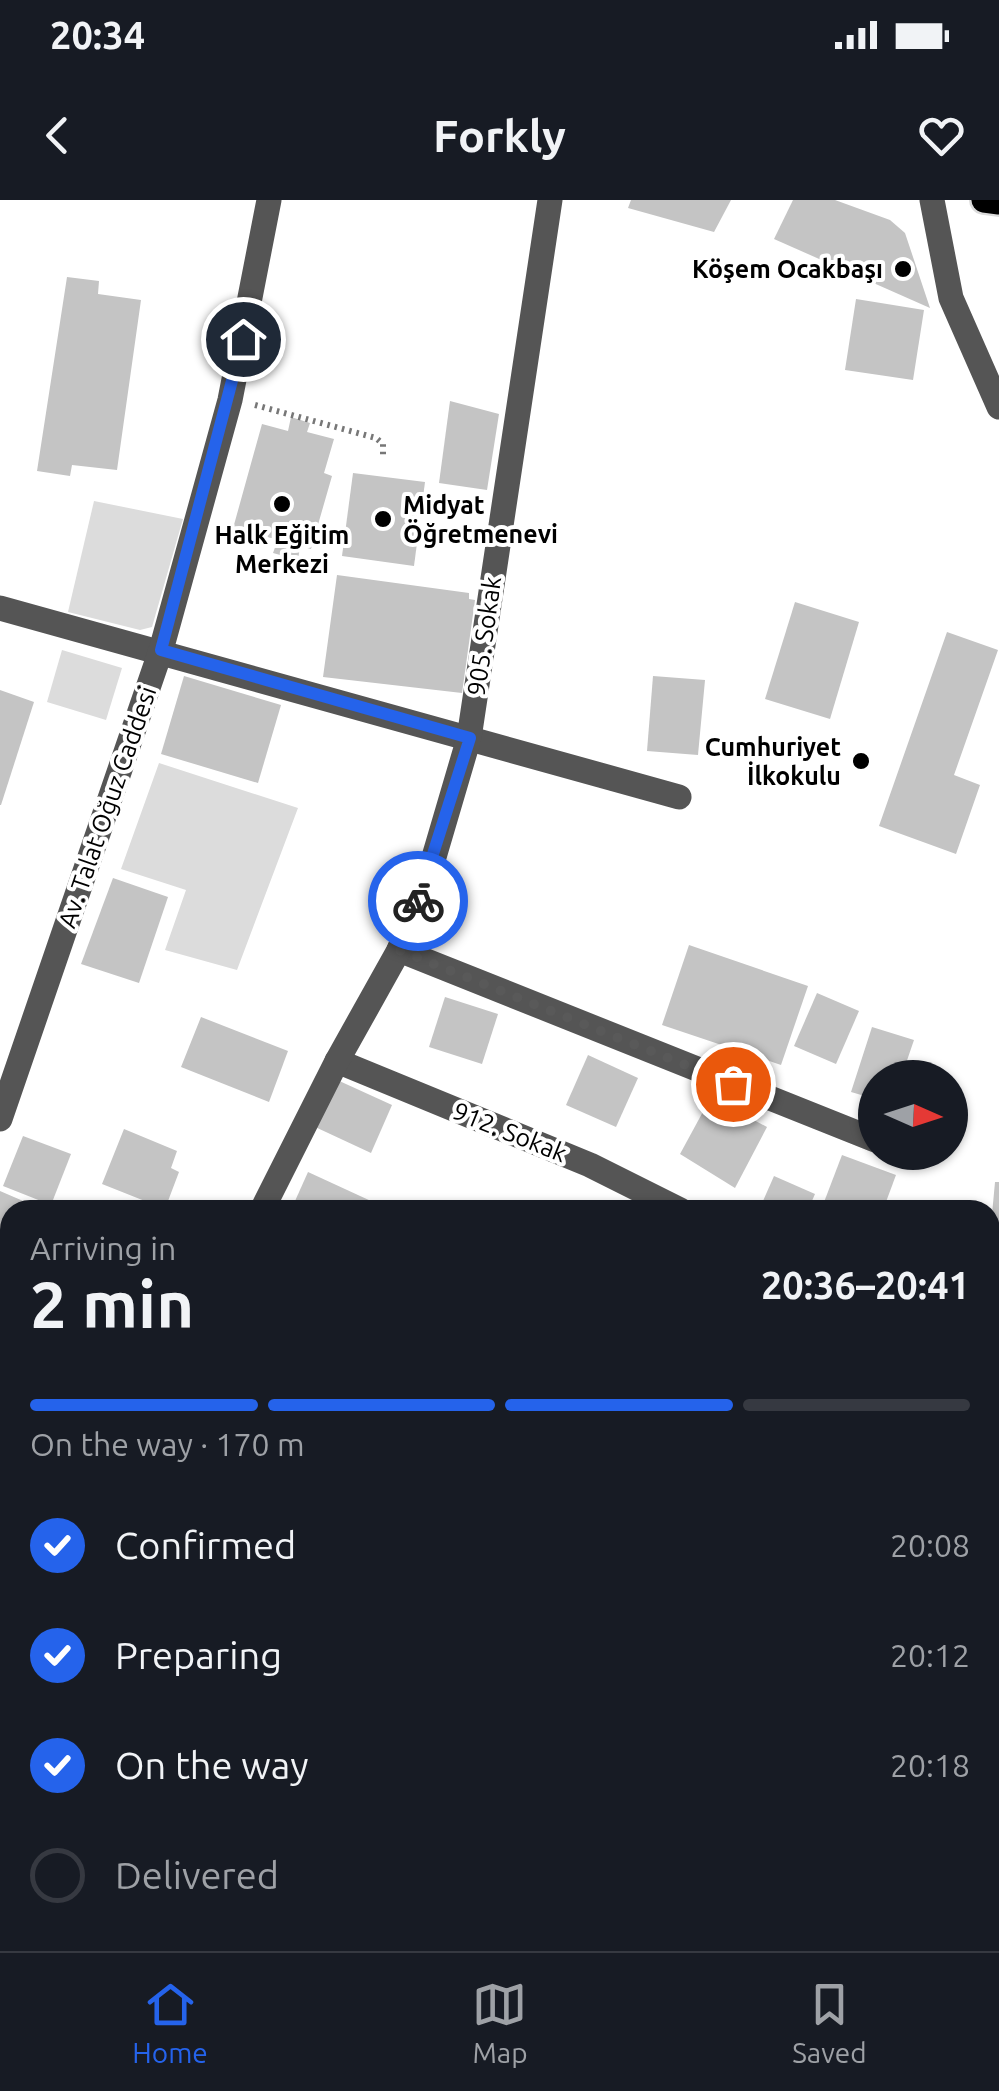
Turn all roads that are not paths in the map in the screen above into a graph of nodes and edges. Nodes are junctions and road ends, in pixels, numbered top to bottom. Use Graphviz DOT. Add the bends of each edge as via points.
graph roads {
  1 [pos="269,200"];
  2 [pos="550,200"];
  3 [pos="932,200"];
  4 [pos="984,200"];
  5 [pos="999,202"];
  6 [pos="999,406"];
  7 [pos="0,608"];
  8 [pos="161,650"];
  9 [pos="470,738"];
  10 [pos="679,797"];
  11 [pos="399,950"];
  12 [pos="336,1061"];
  13 [pos="0,1119"];
  14 [pos="858,1133"];
  15 [pos="267,1200"];
  16 [pos="660,1200"];
  1 -- 8 [label="street, Av. Talat Oğuz Caddesi" via="230,400"];
  2 -- 9 [label="street, 905. Sokak"];
  3 -- 6 [label="street" via="952,298"];
  4 -- 5 [label="main road"];
  7 -- 8 [label="street"];
  8 -- 9 [label="street"];
  8 -- 13 [label="street, Av. Talat Oğuz Caddesi"];
  9 -- 10 [label="street"];
  9 -- 11 [label="street, 905. Sokak"];
  11 -- 12 [label="street, 905. Sokak"];
  11 -- 14 [label="street"];
  12 -- 15 [label="street, 905. Sokak"];
  12 -- 16 [label="street, 912. Sokak"];
}
